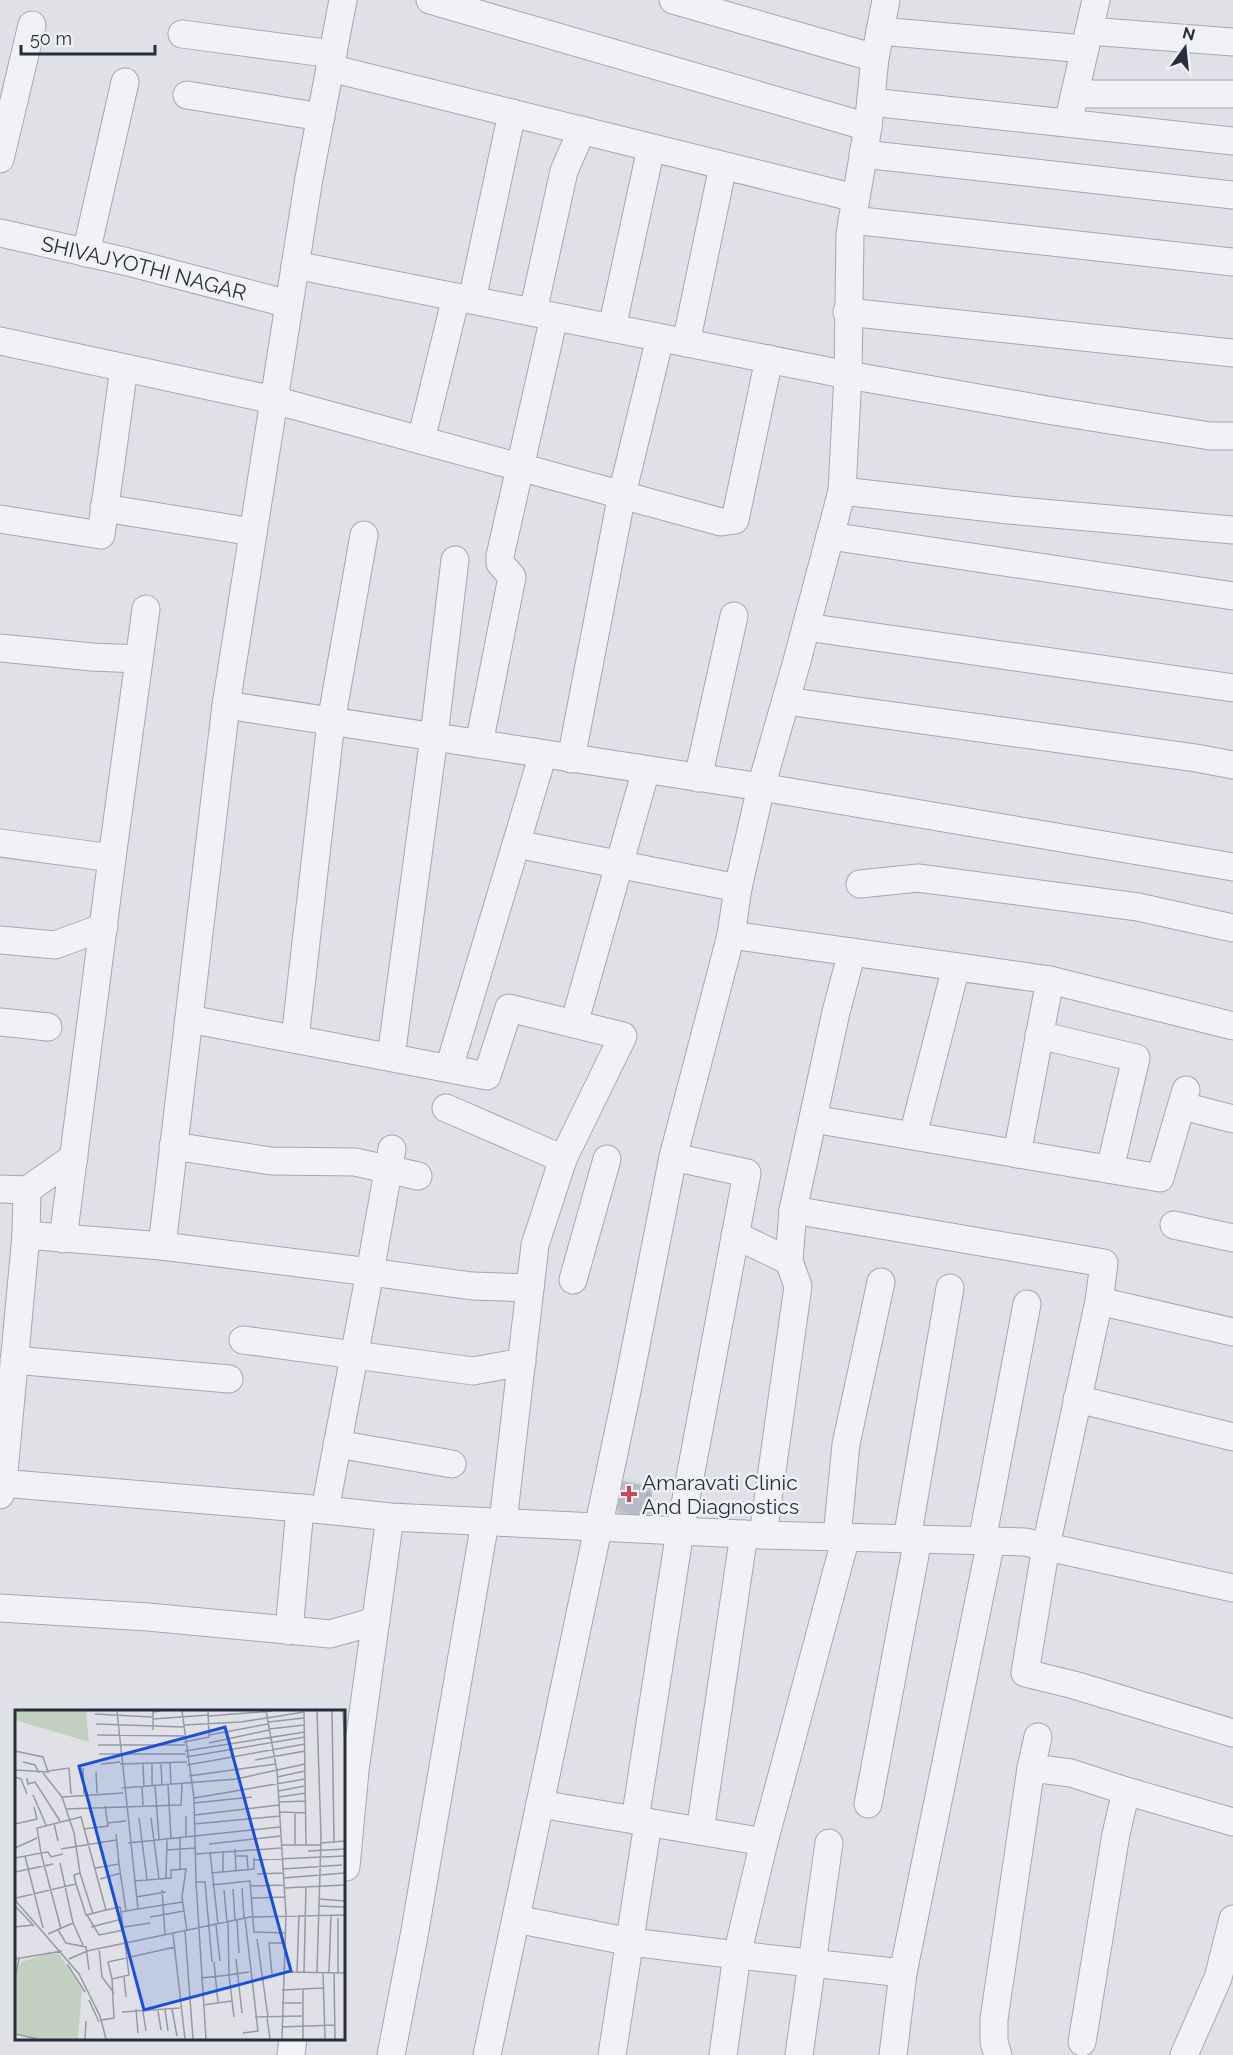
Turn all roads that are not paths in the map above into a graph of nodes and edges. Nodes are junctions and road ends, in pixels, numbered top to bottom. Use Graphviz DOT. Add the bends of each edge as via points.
graph roads {
  1 [pos="343,0"];
  2 [pos="430,0"];
  3 [pos="674,0"];
  4 [pos="886,0"];
  5 [pos="1096,0"];
  6 [pos="32,25"];
  7 [pos="880,31"];
  8 [pos="182,34"];
  9 [pos="1087,40"];
  10 [pos="1233,42"];
  11 [pos="875,58"];
  12 [pos="331,61"];
  13 [pos="125,82"];
  14 [pos="1075,94"];
  15 [pos="1233,94"];
  16 [pos="187,95"];
  17 [pos="512,113"];
  18 [pos="869,115"];
  19 [pos="321,117"];
  20 [pos="1068,123"];
  21 [pos="582,130"];
  22 [pos="1233,141"];
  23 [pos="651,148"];
  24 [pos="863,154"];
  25 [pos="0,159"];
  26 [pos="723,165"];
  27 [pos="1233,195"];
  28 [pos="854,209"];
  29 [pos="0,233"];
  30 [pos="86,253"];
  31 [pos="1233,262"];
  32 [pos="295,265"];
  33 [pos="464,299"];
  34 [pos="289,304"];
  35 [pos="848,312"];
  36 [pos="544,315"];
  37 [pos="612,328"];
  38 [pos="673,340"];
  39 [pos="0,341"];
  40 [pos="1233,353"];
  41 [pos="769,359"];
  42 [pos="124,368"];
  43 [pos="848,375"];
  44 [pos="273,400"];
  45 [pos="1233,436"];
  46 [pos="422,440"];
  47 [pos="520,467"];
  48 [pos="842,491"];
  49 [pos="622,495"];
  50 [pos="104,508"];
  51 [pos="0,519"];
  52 [pos="1233,530"];
  53 [pos="253,532"];
  54 [pos="364,535"];
  55 [pos="830,536"];
  56 [pos="455,560"];
  57 [pos="1233,596"];
  58 [pos="146,609"];
  59 [pos="734,616"];
  60 [pos="806,627"];
  61 [pos="0,648"];
  62 [pos="140,659"];
  63 [pos="1233,688"];
  64 [pos="786,701"];
  65 [pos="226,705"];
  66 [pos="332,722"];
  67 [pos="434,736"];
  68 [pos="479,744"];
  69 [pos="543,754"];
  70 [pos="571,759"];
  71 [pos="1233,765"];
  72 [pos="646,770"];
  73 [pos="698,778"];
  74 [pos="761,788"];
  75 [pos="0,843"];
  76 [pos="516,844"];
  77 [pos="112,858"];
  78 [pos="619,865"];
  79 [pos="1233,867"];
  80 [pos="860,884"];
  81 [pos="738,888"];
  82 [pos="104,927"];
  83 [pos="1233,928"];
  84 [pos="731,935"];
  85 [pos="0,940"];
  86 [pos="852,952"];
  87 [pos="956,967"];
  88 [pos="1050,980"];
  89 [pos="189,1019"];
  90 [pos="0,1022"];
  91 [pos="574,1024"];
  92 [pos="1233,1026"];
  93 [pos="48,1027"];
  94 [pos="1039,1035"];
  95 [pos="295,1039"];
  96 [pos="391,1057"];
  97 [pos="449,1068"];
  98 [pos="446,1108"];
  99 [pos="813,1119"];
  100 [pos="1233,1119"];
  101 [pos="913,1135"];
  102 [pos="173,1146"];
  103 [pos="1017,1154"];
  104 [pos="74,1157"];
  105 [pos="673,1157"];
  106 [pos="390,1159"];
  107 [pos="563,1159"];
  108 [pos="607,1159"];
  109 [pos="1110,1169"];
  110 [pos="418,1176"];
  111 [pos="0,1189"];
  112 [pos="27,1190"];
  113 [pos="550,1200"];
  114 [pos="793,1210"];
  115 [pos="591,1215"];
  116 [pos="1174,1225"];
  117 [pos="26,1235"];
  118 [pos="735,1235"];
  119 [pos="1233,1238"];
  120 [pos="63,1239"];
  121 [pos="162,1246"];
  122 [pos="789,1261"];
  123 [pos="370,1272"];
  124 [pos="573,1280"];
  125 [pos="881,1282"];
  126 [pos="530,1288"];
  127 [pos="950,1288"];
  128 [pos="10,1293"];
  129 [pos="1099,1301"];
  130 [pos="1027,1304"];
  131 [pos="1233,1332"];
  132 [pos="243,1340"];
  133 [pos="354,1354"];
  134 [pos="522,1362"];
  135 [pos="9,1375"];
  136 [pos="229,1379"];
  137 [pos="1077,1400"];
  138 [pos="1233,1437"];
  139 [pos="337,1444"];
  140 [pos="452,1464"];
  141 [pos="1,1487"];
  142 [pos="312,1509"];
  143 [pos="390,1517"];
  144 [pos="494,1522"];
  145 [pos="598,1527"];
  146 [pos="680,1531"];
  147 [pos="754,1534"];
  148 [pos="841,1537"];
  149 [pos="912,1539"];
  150 [pos="986,1541"];
  151 [pos="1046,1546"];
  152 [pos="1233,1588"];
  153 [pos="0,1608"];
  154 [pos="376,1621"];
  155 [pos="290,1630"];
  156 [pos="1233,1733"];
  157 [pos="1038,1737"];
  158 [pos="1031,1768"];
  159 [pos="1126,1791"];
  160 [pos="540,1804"];
  161 [pos="868,1804"];
  162 [pos="642,1821"];
  163 [pos="1233,1822"];
  164 [pos="700,1831"];
  165 [pos="764,1842"];
  166 [pos="829,1843"];
  167 [pos="345,1867"];
  168 [pos="516,1919"];
  169 [pos="1233,1919"];
  170 [pos="631,1942"];
  171 [pos="737,1955"];
  172 [pos="812,1963"];
  173 [pos="903,1973"];
  174 [pos="293,2040"];
  175 [pos="1082,2042"];
  176 [pos="1189,2054"];
  177 [pos="291,2055"];
  178 [pos="391,2055"];
  179 [pos="487,2055"];
  180 [pos="612,2055"];
  181 [pos="723,2055"];
  182 [pos="799,2055"];
  183 [pos="893,2055"];
  184 [pos="998,2055"];
  1 -- 12 [label="street"];
  2 -- 18 [label="street"];
  3 -- 11 [label="street"];
  4 -- 7 [label="street"];
  5 -- 9 [label="street"];
  6 -- 25 [label="street"];
  7 -- 9 [label="street"];
  7 -- 11 [label="street"];
  8 -- 12 [label="street"];
  9 -- 10 [label="street"];
  9 -- 14 [label="street"];
  11 -- 18 [label="street"];
  12 -- 17 [label="street"];
  12 -- 19 [label="street"];
  13 -- 30 [label="street"];
  14 -- 15 [label="street"];
  14 -- 20 [label="street"];
  16 -- 19 [label="street"];
  17 -- 21 [label="street"];
  17 -- 33 [label="street"];
  18 -- 20 [label="street"];
  18 -- 24 [label="street"];
  19 -- 32 [label="street"];
  20 -- 22 [label="street"];
  21 -- 23 [label="street"];
  21 -- 36 [label="street" via="564,171"];
  23 -- 26 [label="street"];
  23 -- 37 [label="street"];
  24 -- 27 [label="street"];
  24 -- 28 [label="street"];
  26 -- 28 [label="street"];
  26 -- 38 [label="street"];
  28 -- 31 [label="street"];
  28 -- 35 [label="street"];
  29 -- 30 [label="street, SHIVAJYOTHI NAGAR"];
  30 -- 34 [label="street, SHIVAJYOTHI NAGAR"];
  32 -- 33 [label="street"];
  32 -- 34 [label="street"];
  33 -- 36 [label="street"];
  33 -- 46 [label="street"];
  34 -- 44 [label="street"];
  35 -- 40 [label="street"];
  35 -- 43 [label="street"];
  36 -- 37 [label="street"];
  36 -- 47 [label="street"];
  37 -- 38 [label="street"];
  38 -- 41 [label="street"];
  38 -- 49 [label="street"];
  39 -- 42 [label="street"];
  41 -- 43 [label="street"];
  41 -- 49 [label="street" via="735,519 721,522"];
  42 -- 44 [label="street"];
  42 -- 50 [label="street"];
  43 -- 45 [label="street" via="1059,412"];
  43 -- 48 [label="street"];
  44 -- 46 [label="street"];
  44 -- 53 [label="street"];
  46 -- 47 [label="street"];
  47 -- 49 [label="street"];
  47 -- 68 [label="street" via="499,559 512,577"];
  48 -- 52 [label="street"];
  48 -- 55 [label="street"];
  49 -- 70 [label="street"];
  50 -- 51 [label="street" via="101,535"];
  50 -- 53 [label="street"];
  53 -- 65 [label="street"];
  54 -- 66 [label="street"];
  55 -- 57 [label="street"];
  55 -- 60 [label="street"];
  56 -- 67 [label="street"];
  58 -- 62 [label="street"];
  59 -- 73 [label="street"];
  60 -- 63 [label="street"];
  60 -- 64 [label="street"];
  61 -- 62 [label="street"];
  62 -- 77 [label="street"];
  64 -- 71 [label="street"];
  64 -- 74 [label="street"];
  65 -- 66 [label="street"];
  65 -- 89 [label="street"];
  66 -- 67 [label="street"];
  66 -- 95 [label="street"];
  67 -- 68 [label="street"];
  67 -- 96 [label="street"];
  68 -- 69 [label="street"];
  69 -- 70 [label="street"];
  69 -- 76 [label="street"];
  70 -- 72 [label="street"];
  72 -- 73 [label="street"];
  72 -- 78 [label="street"];
  73 -- 74 [label="street"];
  74 -- 79 [label="street"];
  74 -- 81 [label="street"];
  75 -- 77 [label="street"];
  76 -- 78 [label="street"];
  76 -- 97 [label="street"];
  77 -- 82 [label="street"];
  78 -- 81 [label="street"];
  78 -- 91 [label="street"];
  80 -- 83 [label="street" via="918,878 1138,907"];
  81 -- 84 [label="street"];
  82 -- 85 [label="street" via="55,945"];
  82 -- 104 [label="street"];
  84 -- 86 [label="street"];
  84 -- 105 [label="street"];
  86 -- 87 [label="street"];
  86 -- 99 [label="street"];
  87 -- 88 [label="street"];
  87 -- 101 [label="street"];
  88 -- 92 [label="street"];
  88 -- 94 [label="street"];
  89 -- 95 [label="street"];
  89 -- 102 [label="street"];
  90 -- 93 [label="street"];
  91 -- 97 [label="street" via="509,1008 487,1076"];
  91 -- 107 [label="street" via="623,1036"];
  94 -- 103 [label="street"];
  94 -- 109 [label="street" via="1136,1058"];
  95 -- 96 [label="street"];
  96 -- 97 [label="street"];
  98 -- 107 [label="street"];
  99 -- 101 [label="street"];
  99 -- 114 [label="street"];
  100 -- 109 [label="street" via="1185,1098 1160,1178"];
  101 -- 103 [label="street"];
  102 -- 106 [label="street" via="271,1161"];
  102 -- 121 [label="street"];
  103 -- 109 [label="street"];
  104 -- 112 [label="street"];
  104 -- 120 [label="street"];
  105 -- 118 [label="street" via="747,1173"];
  105 -- 145 [label="street"];
  106 -- 110 [label="street"];
  106 -- 123 [label="street"];
  107 -- 113 [label="street"];
  108 -- 115 [label="street"];
  111 -- 112 [label="street"];
  112 -- 117 [label="street"];
  113 -- 115 [label="street"];
  113 -- 126 [label="street" via="535,1245"];
  114 -- 122 [label="street"];
  114 -- 129 [label="street" via="1104,1263"];
  115 -- 124 [label="street"];
  116 -- 119 [label="street"];
  117 -- 120 [label="street"];
  117 -- 128 [label="street"];
  118 -- 122 [label="street"];
  118 -- 146 [label="street"];
  120 -- 121 [label="street"];
  121 -- 123 [label="street"];
  122 -- 147 [label="street" via="798,1286"];
  123 -- 126 [label="street" via="472,1286"];
  123 -- 133 [label="street"];
  125 -- 148 [label="street" via="846,1444"];
  126 -- 134 [label="street"];
  127 -- 149 [label="street"];
  128 -- 135 [label="street"];
  129 -- 131 [label="street"];
  129 -- 137 [label="street"];
  130 -- 150 [label="street"];
  132 -- 133 [label="street"];
  133 -- 134 [label="street" via="473,1371"];
  133 -- 139 [label="street"];
  134 -- 144 [label="street"];
  135 -- 136 [label="street"];
  135 -- 141 [label="street"];
  137 -- 138 [label="street"];
  137 -- 151 [label="street"];
  139 -- 140 [label="street"];
  139 -- 142 [label="street"];
  141 -- 142 [label="street"];
  142 -- 143 [label="street"];
  142 -- 155 [label="street"];
  143 -- 144 [label="street"];
  143 -- 154 [label="street"];
  144 -- 145 [label="street"];
  144 -- 178 [label="street"];
  145 -- 146 [label="street"];
  145 -- 160 [label="street"];
  146 -- 147 [label="street"];
  146 -- 162 [label="street"];
  147 -- 148 [label="street"];
  147 -- 164 [label="street"];
  148 -- 149 [label="street"];
  148 -- 165 [label="street"];
  149 -- 150 [label="street"];
  149 -- 161 [label="street"];
  150 -- 151 [label="street"];
  150 -- 173 [label="street"];
  151 -- 152 [label="street"];
  151 -- 156 [label="street" via="1025,1673"];
  153 -- 155 [label="street"];
  154 -- 155 [label="street" via="330,1634"];
  154 -- 167 [label="street"];
  157 -- 158 [label="street"];
  158 -- 159 [label="street" via="1071,1773"];
  158 -- 184 [label="street" via="994,2019"];
  159 -- 163 [label="street"];
  159 -- 175 [label="street"];
  160 -- 162 [label="street"];
  160 -- 168 [label="street"];
  162 -- 164 [label="street"];
  162 -- 170 [label="street"];
  164 -- 165 [label="street"];
  165 -- 171 [label="street"];
  166 -- 172 [label="street"];
  168 -- 170 [label="street"];
  168 -- 179 [label="street"];
  169 -- 176 [label="street" via="1218,1978"];
  170 -- 171 [label="street"];
  170 -- 180 [label="street"];
  171 -- 172 [label="street"];
  171 -- 181 [label="street"];
  172 -- 173 [label="street"];
  172 -- 182 [label="street"];
  173 -- 183 [label="street"];
  174 -- 177 [label="street"];
}
